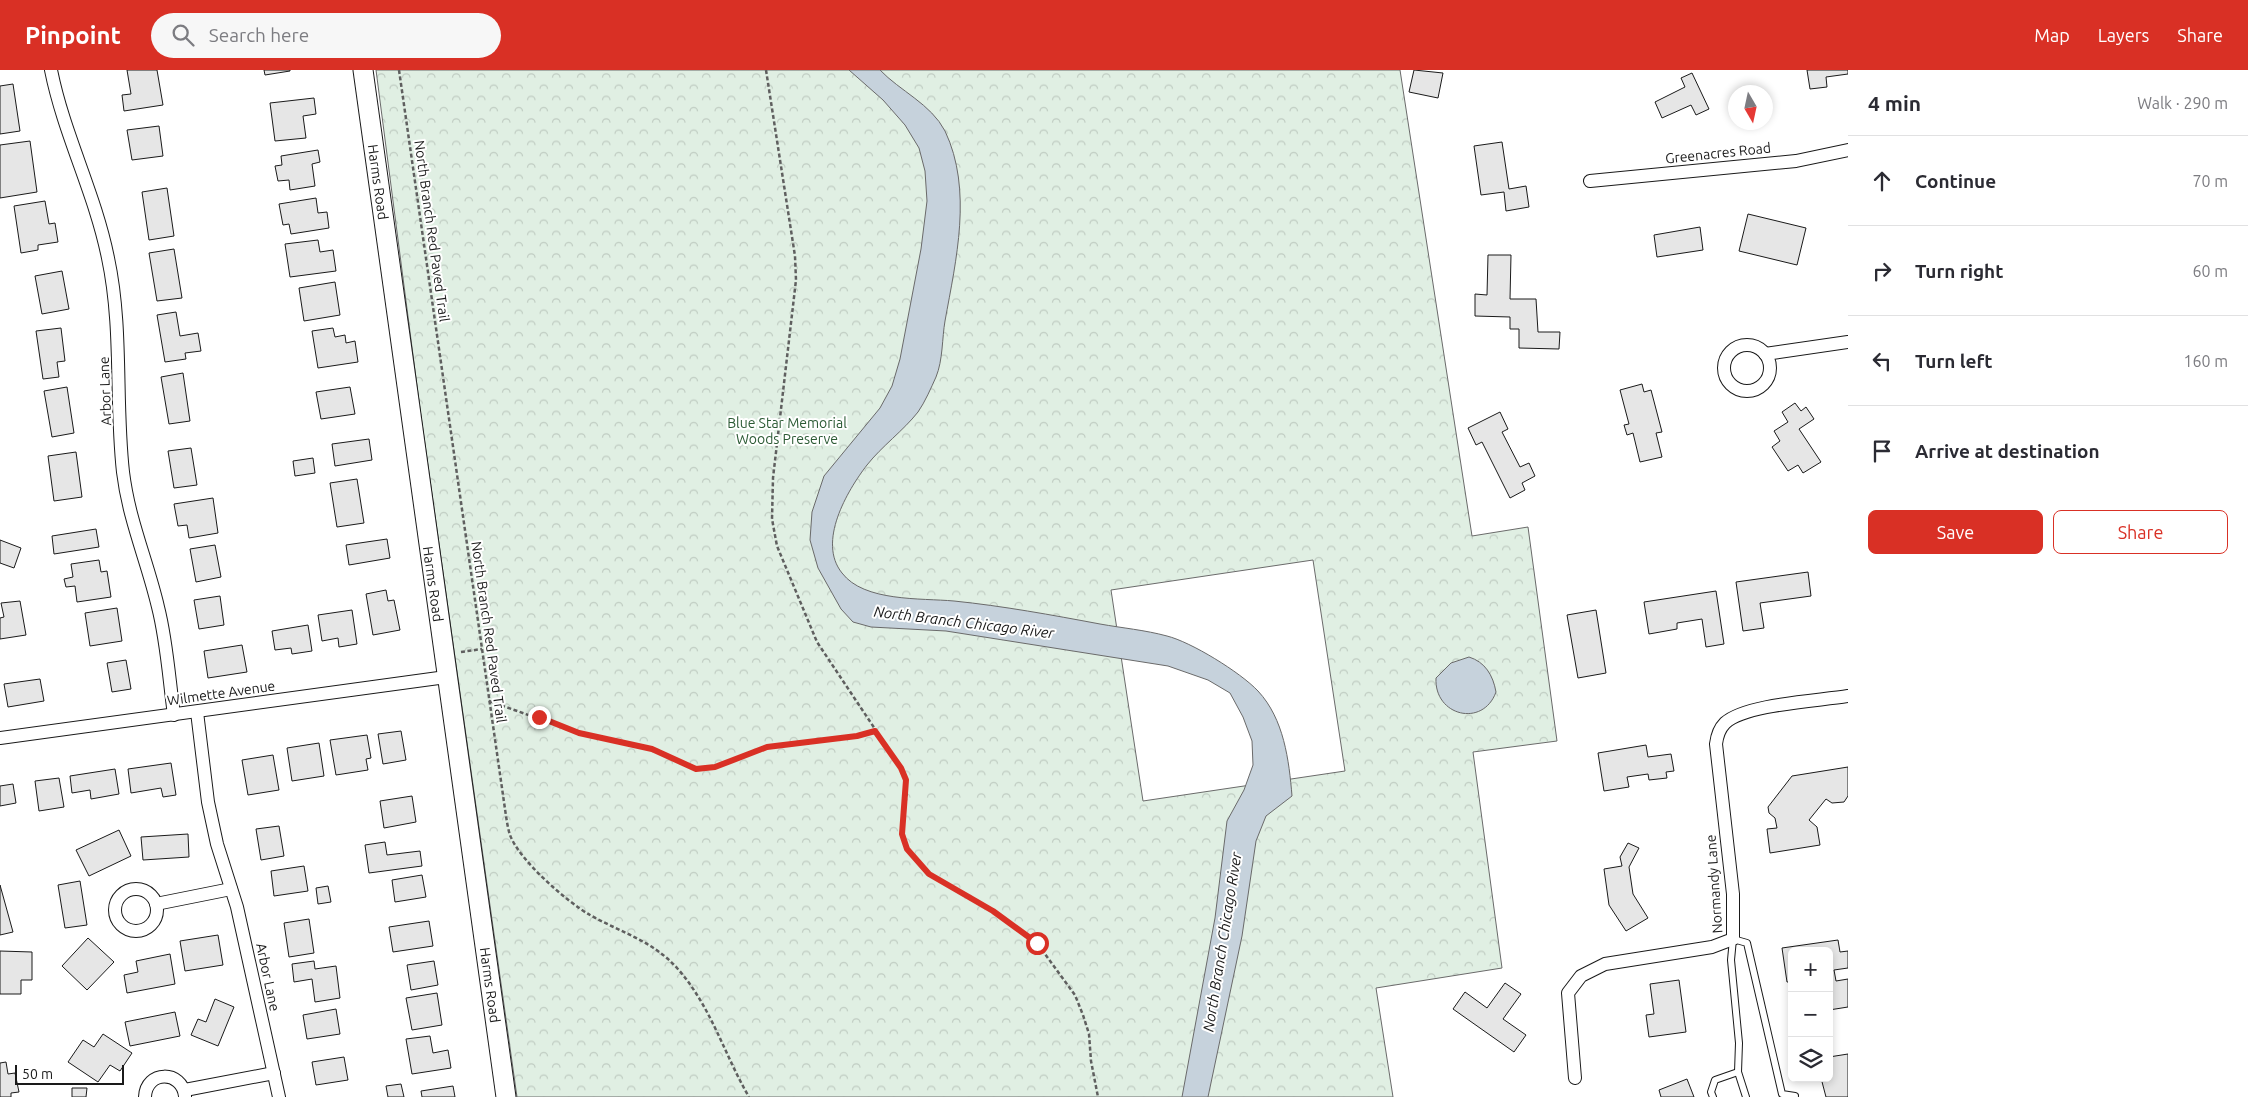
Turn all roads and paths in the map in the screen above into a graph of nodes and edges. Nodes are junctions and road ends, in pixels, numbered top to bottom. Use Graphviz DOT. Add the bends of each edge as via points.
graph roads {
  1 [pos="51,70"];
  2 [pos="363,70"];
  3 [pos="399,70"];
  4 [pos="766,70"];
  5 [pos="1848,150"];
  6 [pos="1590,181"];
  7 [pos="1848,342"];
  8 [pos="1765,354"];
  9 [pos="482,649"];
  10 [pos="454,653"];
  11 [pos="446,677"];
  12 [pos="1848,696"];
  13 [pos="489,701"];
  14 [pos="197,712"];
  15 [pos="174,715"];
  16 [pos="875,731"];
  17 [pos="0,738"];
  18 [pos="231,889"];
  19 [pos="156,904"];
  20 [pos="1733,938"];
  21 [pos="1738,1072"];
  22 [pos="274,1073"];
  23 [pos="1575,1078"];
  24 [pos="185,1093"];
  25 [pos="1795,1096"];
  26 [pos="145,1097"];
  27 [pos="279,1097"];
  28 [pos="506,1097"];
  29 [pos="749,1097"];
  30 [pos="1098,1097"];
  31 [pos="1713,1097"];
  32 [pos="1746,1097"];
  1 -- 15 [label="street, Arbor Lane" via="63,118 99,224 111,274 116,310 125,486 132,526 158,608"];
  2 -- 11 [label="main road, Harms Road"];
  3 -- 9 [label="path, North Branch Red Paved Trail"];
  4 -- 16 [label="path" via="794,246 796,280 773,478 774,533 817,642"];
  5 -- 6 [label="street, Greenacres Road" via="1796,160"];
  7 -- 8 [label="street"];
  9 -- 10 [label="path"];
  9 -- 13 [label="path, North Branch Red Paved Trail"];
  11 -- 14 [label="street, Wilmette Avenue"];
  11 -- 28 [label="main road, Harms Road"];
  12 -- 20 [label="street, Normandy Lane" via="1746,712 1723,724 1718,733 1716,744 1733,894"];
  13 -- 16 [label="path" via="579,733 652,749 696,769 715,767 767,747"];
  13 -- 29 [label="path, North Branch Red Paved Trail" via="510,836 566,899 590,915 647,942 677,967 708,1013"];
  14 -- 15 [label="street, Wilmette Avenue"];
  14 -- 18 [label="street, Arbor Lane" via="208,802"];
  15 -- 17 [label="street, Wilmette Avenue"];
  16 -- 30 [label="path" via="906,780 902,834 907,849 929,874 993,911 1037,943 1075,995 1083,1015"];
  18 -- 19 [label="street"];
  18 -- 22 [label="street, Arbor Lane"];
  20 -- 21 [label="lane" via="1731,960 1739,1043"];
  20 -- 23 [label="street, Normandy Lane" via="1712,948 1605,964 1581,976 1568,993"];
  20 -- 25 [label="lane" via="1747,943 1782,1094"];
  21 -- 31 [label="lane" via="1715,1080 1711,1092"];
  21 -- 32 [label="lane"];
  22 -- 24 [label="street"];
  22 -- 27 [label="street, Arbor Lane"];
  24 -- 26 [label="street" via="177,1080 164,1076 152,1080"];
}
